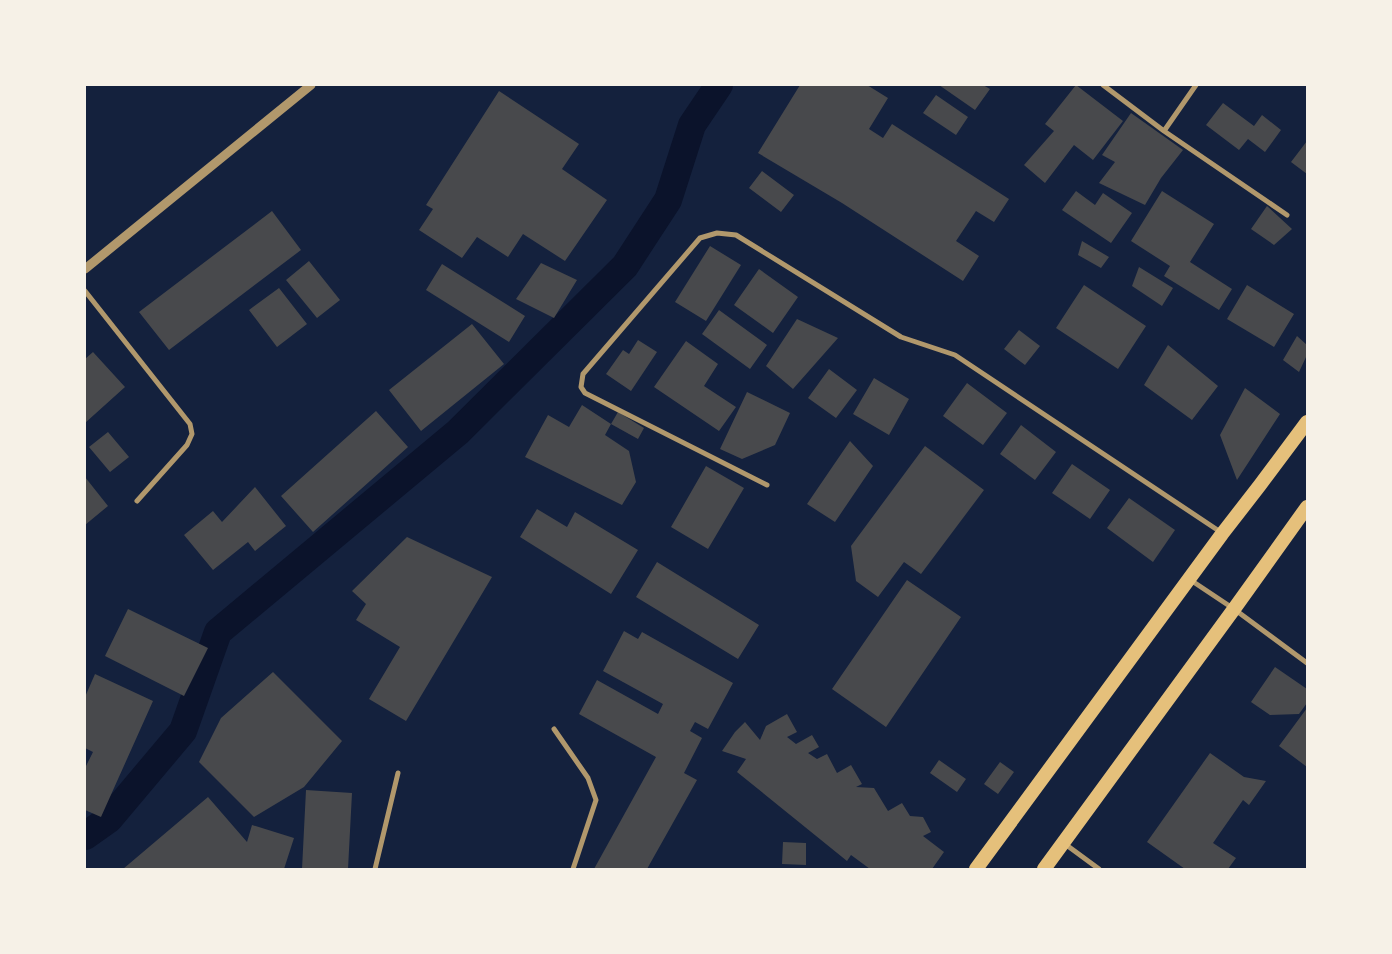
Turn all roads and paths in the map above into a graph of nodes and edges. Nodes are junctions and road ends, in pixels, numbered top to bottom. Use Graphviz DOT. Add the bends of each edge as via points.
graph roads {
  1 [pos="311,85"];
  2 [pos="1103,85"];
  3 [pos="1196,85"];
  4 [pos="1164,131"];
  5 [pos="1287,216"];
  6 [pos="85,270"];
  7 [pos="85,291"];
  8 [pos="1307,422"];
  9 [pos="767,485"];
  10 [pos="137,501"];
  11 [pos="1307,507"];
  12 [pos="1222,534"];
  13 [pos="1189,578"];
  14 [pos="1234,609"];
  15 [pos="1307,662"];
  16 [pos="554,729"];
  17 [pos="398,773"];
  18 [pos="1063,842"];
  19 [pos="375,869"];
  20 [pos="573,869"];
  21 [pos="976,869"];
  22 [pos="1044,869"];
  23 [pos="1099,869"];
  1 -- 6 [label="street"];
  2 -- 4 [label="street"];
  3 -- 4 [label="street"];
  4 -- 5 [label="street"];
  7 -- 10 [label="street" via="190,424 192,434 187,445"];
  8 -- 12 [label="highway"];
  9 -- 12 [label="street" via="585,393 581,387 583,374 700,238 717,233 736,235 901,337 955,355"];
  11 -- 14 [label="highway"];
  12 -- 13 [label="highway"];
  13 -- 14 [label="street"];
  13 -- 21 [label="highway"];
  14 -- 15 [label="street"];
  14 -- 18 [label="highway"];
  16 -- 20 [label="street" via="588,778 596,800"];
  17 -- 19 [label="street"];
  18 -- 22 [label="highway"];
  18 -- 23 [label="street"];
}
